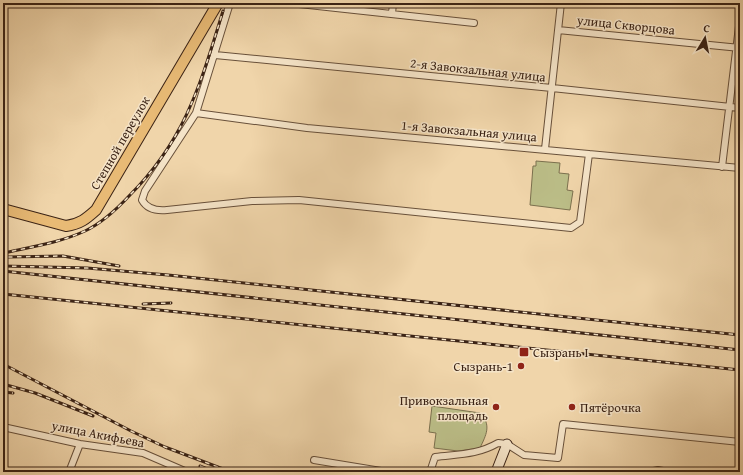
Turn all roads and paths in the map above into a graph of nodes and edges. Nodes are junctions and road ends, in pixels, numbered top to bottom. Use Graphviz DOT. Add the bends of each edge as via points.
graph roads {
  1 [pos="218,3"];
  2 [pos="230,3"];
  3 [pos="290,3"];
  4 [pos="393,3"];
  5 [pos="561,3"];
  6 [pos="392,14"];
  7 [pos="740,18"];
  8 [pos="474,23"];
  9 [pos="558,30"];
  10 [pos="739,48"];
  11 [pos="215,55"];
  12 [pos="552,88"];
  13 [pos="731,108"];
  14 [pos="740,108"];
  15 [pos="196,113"];
  16 [pos="545,149"];
  17 [pos="589,154"];
  18 [pos="722,167"];
  19 [pos="740,168"];
  20 [pos="3,209"];
  21 [pos="3,427"];
  22 [pos="740,442"];
  23 [pos="80,444"];
  24 [pos="510,446"];
  25 [pos="314,460"];
  26 [pos="69,472"];
  27 [pos="187,472"];
  28 [pos="387,472"];
  29 [pos="430,472"];
  30 [pos="496,472"];
  31 [pos="649,472"];
  32 [pos="668,472"];
  1 -- 20 [label="main road, Степной переулок" via="96,210 85,221 66,226"];
  2 -- 11 [label="street"];
  3 -- 6 [label="street"];
  4 -- 6 [label="street"];
  5 -- 9 [label="street"];
  6 -- 8 [label="street"];
  7 -- 10 [label="street"];
  9 -- 10 [label="street, улица Скворцова"];
  9 -- 12 [label="street"];
  10 -- 13 [label="street"];
  11 -- 12 [label="street, 2-я Завокзальная улица"];
  11 -- 15 [label="street"];
  12 -- 13 [label="street, 2-я Завокзальная улица"];
  12 -- 16 [label="street"];
  13 -- 14 [label="street, 2-я Завокзальная улица"];
  13 -- 18 [label="street"];
  15 -- 16 [label="street, 1-я Завокзальная улица" via="307,128"];
  15 -- 17 [label="street" via="145,192 142,200 151,208 167,210 252,201 299,200 571,228 580,222"];
  16 -- 17 [label="street, 1-я Завокзальная улица"];
  17 -- 18 [label="street, 1-я Завокзальная улица"];
  18 -- 19 [label="street, 1-я Завокзальная улица"];
  21 -- 23 [label="street, улица Акифьева"];
  22 -- 24 [label="street" via="563,424 558,458 524,455"];
  23 -- 26 [label="street"];
  23 -- 27 [label="street, улица Акифьева" via="143,453"];
  24 -- 29 [label="street" via="498,443 478,452 435,457"];
  24 -- 30 [label="street"];
  25 -- 28 [label="street"];
  31 -- 32 [label="street"];
}
